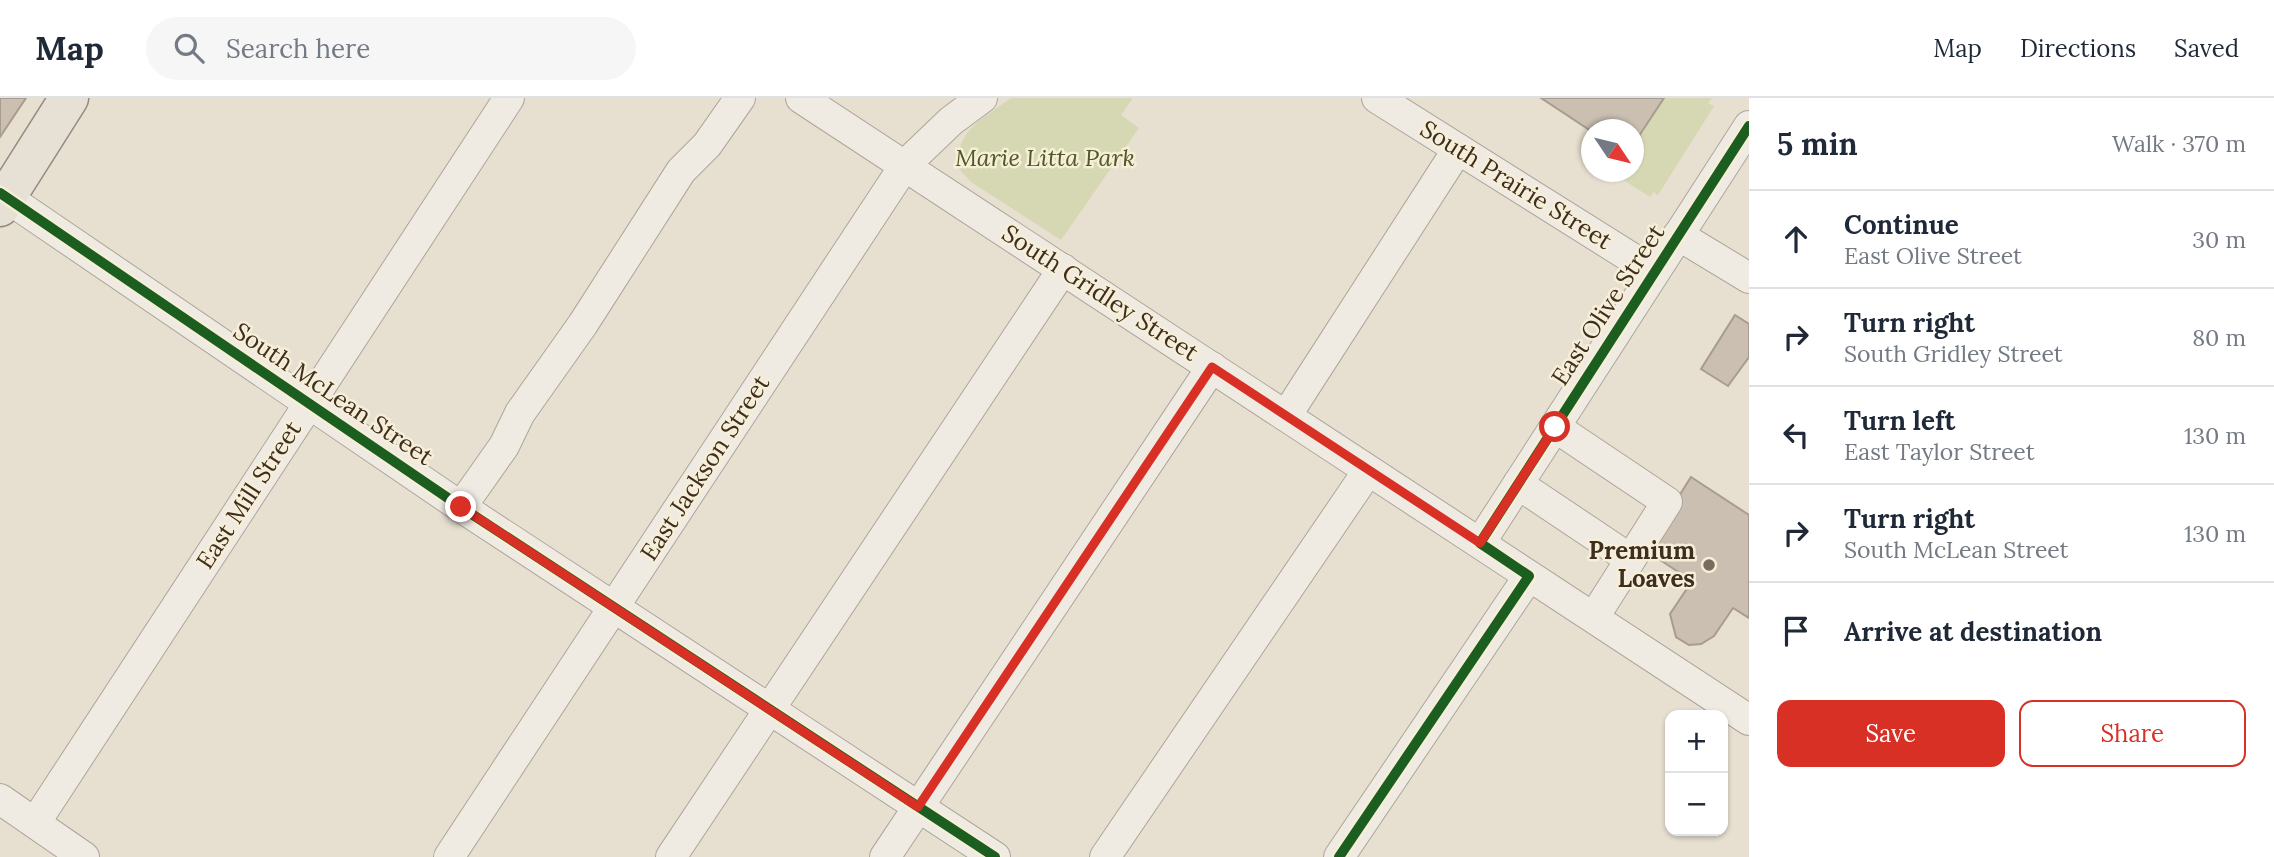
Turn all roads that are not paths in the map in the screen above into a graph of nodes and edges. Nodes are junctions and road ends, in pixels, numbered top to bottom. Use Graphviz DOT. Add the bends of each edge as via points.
graph roads {
  1 [pos="69,98"];
  2 [pos="509,98"];
  3 [pos="740,98"];
  4 [pos="801,98"];
  5 [pos="982,98"];
  6 [pos="1377,98"];
  7 [pos="1749,126"];
  8 [pos="1458,149"];
  9 [pos="905,165"];
  10 [pos="2,199"];
  11 [pos="1678,235"];
  12 [pos="1063,269"];
  13 [pos="1654,272"];
  14 [pos="1749,278"];
  15 [pos="1212,367"];
  16 [pos="309,403"];
  17 [pos="1286,416"];
  18 [pos="1555,427"];
  19 [pos="1368,471"];
  20 [pos="1518,484"];
  21 [pos="461,507"];
  22 [pos="1480,543"];
  23 [pos="1630,559"];
  24 [pos="1529,576"];
  25 [pos="613,606"];
  26 [pos="1594,617"];
  27 [pos="770,709"];
  28 [pos="1749,720"];
  29 [pos="0,799"];
  30 [pos="918,807"];
  31 [pos="35,823"];
  32 [pos="84,857"];
  33 [pos="449,857"];
  34 [pos="671,857"];
  35 [pos="885,857"];
  36 [pos="995,857"];
  37 [pos="1105,857"];
  38 [pos="1339,857"];
  1 -- 10 [label="main road"];
  2 -- 16 [label="street, East Mill Street"];
  3 -- 21 [label="street" via="707,145 681,171"];
  4 -- 9 [label="street, South Gridley Street"];
  5 -- 9 [label="street, East Jackson Street"];
  6 -- 8 [label="street, South Prairie Street"];
  7 -- 11 [label="street, East Olive Street"];
  8 -- 13 [label="street, South Prairie Street"];
  8 -- 17 [label="street"];
  9 -- 12 [label="street, South Gridley Street"];
  9 -- 25 [label="street, East Jackson Street"];
  10 -- 16 [label="street, South McLean Street"];
  11 -- 13 [label="street, East Olive Street"];
  11 -- 14 [label="street"];
  12 -- 15 [label="street, South Gridley Street"];
  12 -- 27 [label="street"];
  13 -- 18 [label="street, East Olive Street"];
  15 -- 17 [label="street, South Gridley Street"];
  15 -- 30 [label="street"];
  16 -- 21 [label="street, South McLean Street"];
  16 -- 31 [label="street, East Mill Street"];
  17 -- 19 [label="street, South Gridley Street"];
  18 -- 20 [label="street, East Olive Street"];
  18 -- 23 [label="street" via="1667,502"];
  19 -- 22 [label="street, South Gridley Street"];
  19 -- 37 [label="street"];
  20 -- 22 [label="street, East Olive Street"];
  20 -- 23 [label="street"];
  21 -- 25 [label="street, South McLean Street"];
  22 -- 24 [label="street, South Gridley Street"];
  23 -- 26 [label="street"];
  24 -- 26 [label="street, South Gridley Street"];
  24 -- 38 [label="street"];
  25 -- 27 [label="street, South McLean Street"];
  25 -- 33 [label="street, East Jackson Street"];
  26 -- 28 [label="street, South Gridley Street"];
  27 -- 30 [label="street, South McLean Street"];
  27 -- 34 [label="street"];
  29 -- 31 [label="street"];
  30 -- 35 [label="street"];
  30 -- 36 [label="street, South McLean Street"];
  31 -- 32 [label="street"];
}
